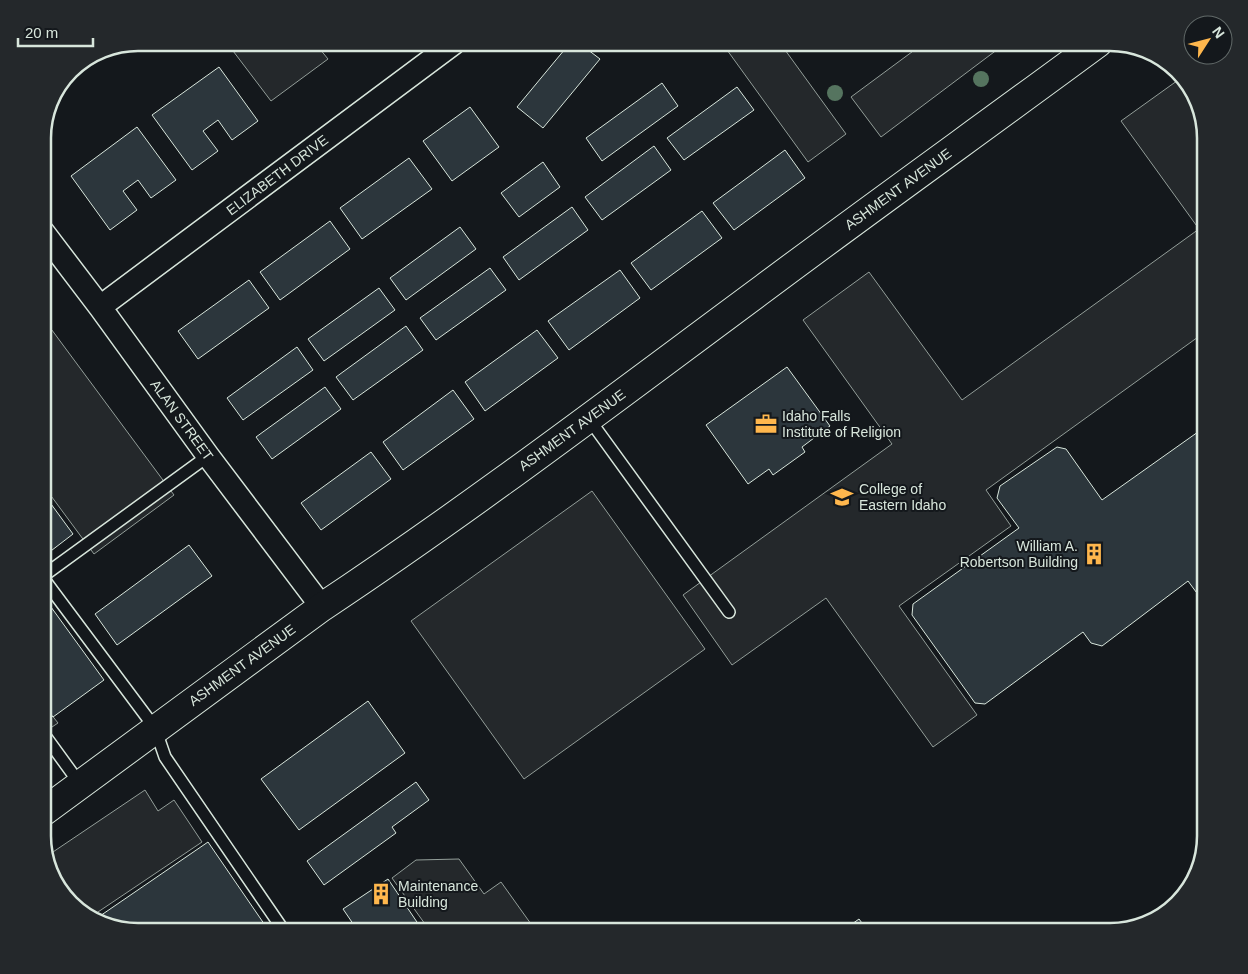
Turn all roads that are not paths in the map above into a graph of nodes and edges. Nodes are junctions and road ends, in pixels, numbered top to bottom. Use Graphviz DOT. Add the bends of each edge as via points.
graph roads {
  1 [pos="442,51"];
  2 [pos="1086,51"];
  3 [pos="51,243"];
  4 [pos="100,307"];
  5 [pos="589,419"];
  6 [pos="208,456"];
  7 [pos="51,571"];
  8 [pos="51,588"];
  9 [pos="322,606"];
  10 [pos="729,612"];
  11 [pos="154,728"];
  12 [pos="51,744"];
  13 [pos="80,784"];
  14 [pos="51,806"];
  15 [pos="278,923"];
  1 -- 4 [label="street, ELIZABETH DRIVE"];
  2 -- 5 [label="street, ASHMENT AVENUE"];
  3 -- 4 [label="street, ALAN STREET"];
  4 -- 6 [label="street, ALAN STREET"];
  5 -- 9 [label="street, ASHMENT AVENUE"];
  5 -- 10 [label="lane"];
  6 -- 7 [label="lane"];
  6 -- 9 [label="street, ALAN STREET"];
  8 -- 11 [label="lane"];
  9 -- 11 [label="street, ASHMENT AVENUE"];
  11 -- 13 [label="street, ASHMENT AVENUE"];
  11 -- 15 [label="lane" via="165,757"];
  12 -- 13 [label="lane"];
  13 -- 14 [label="street, ASHMENT AVENUE"];
}
